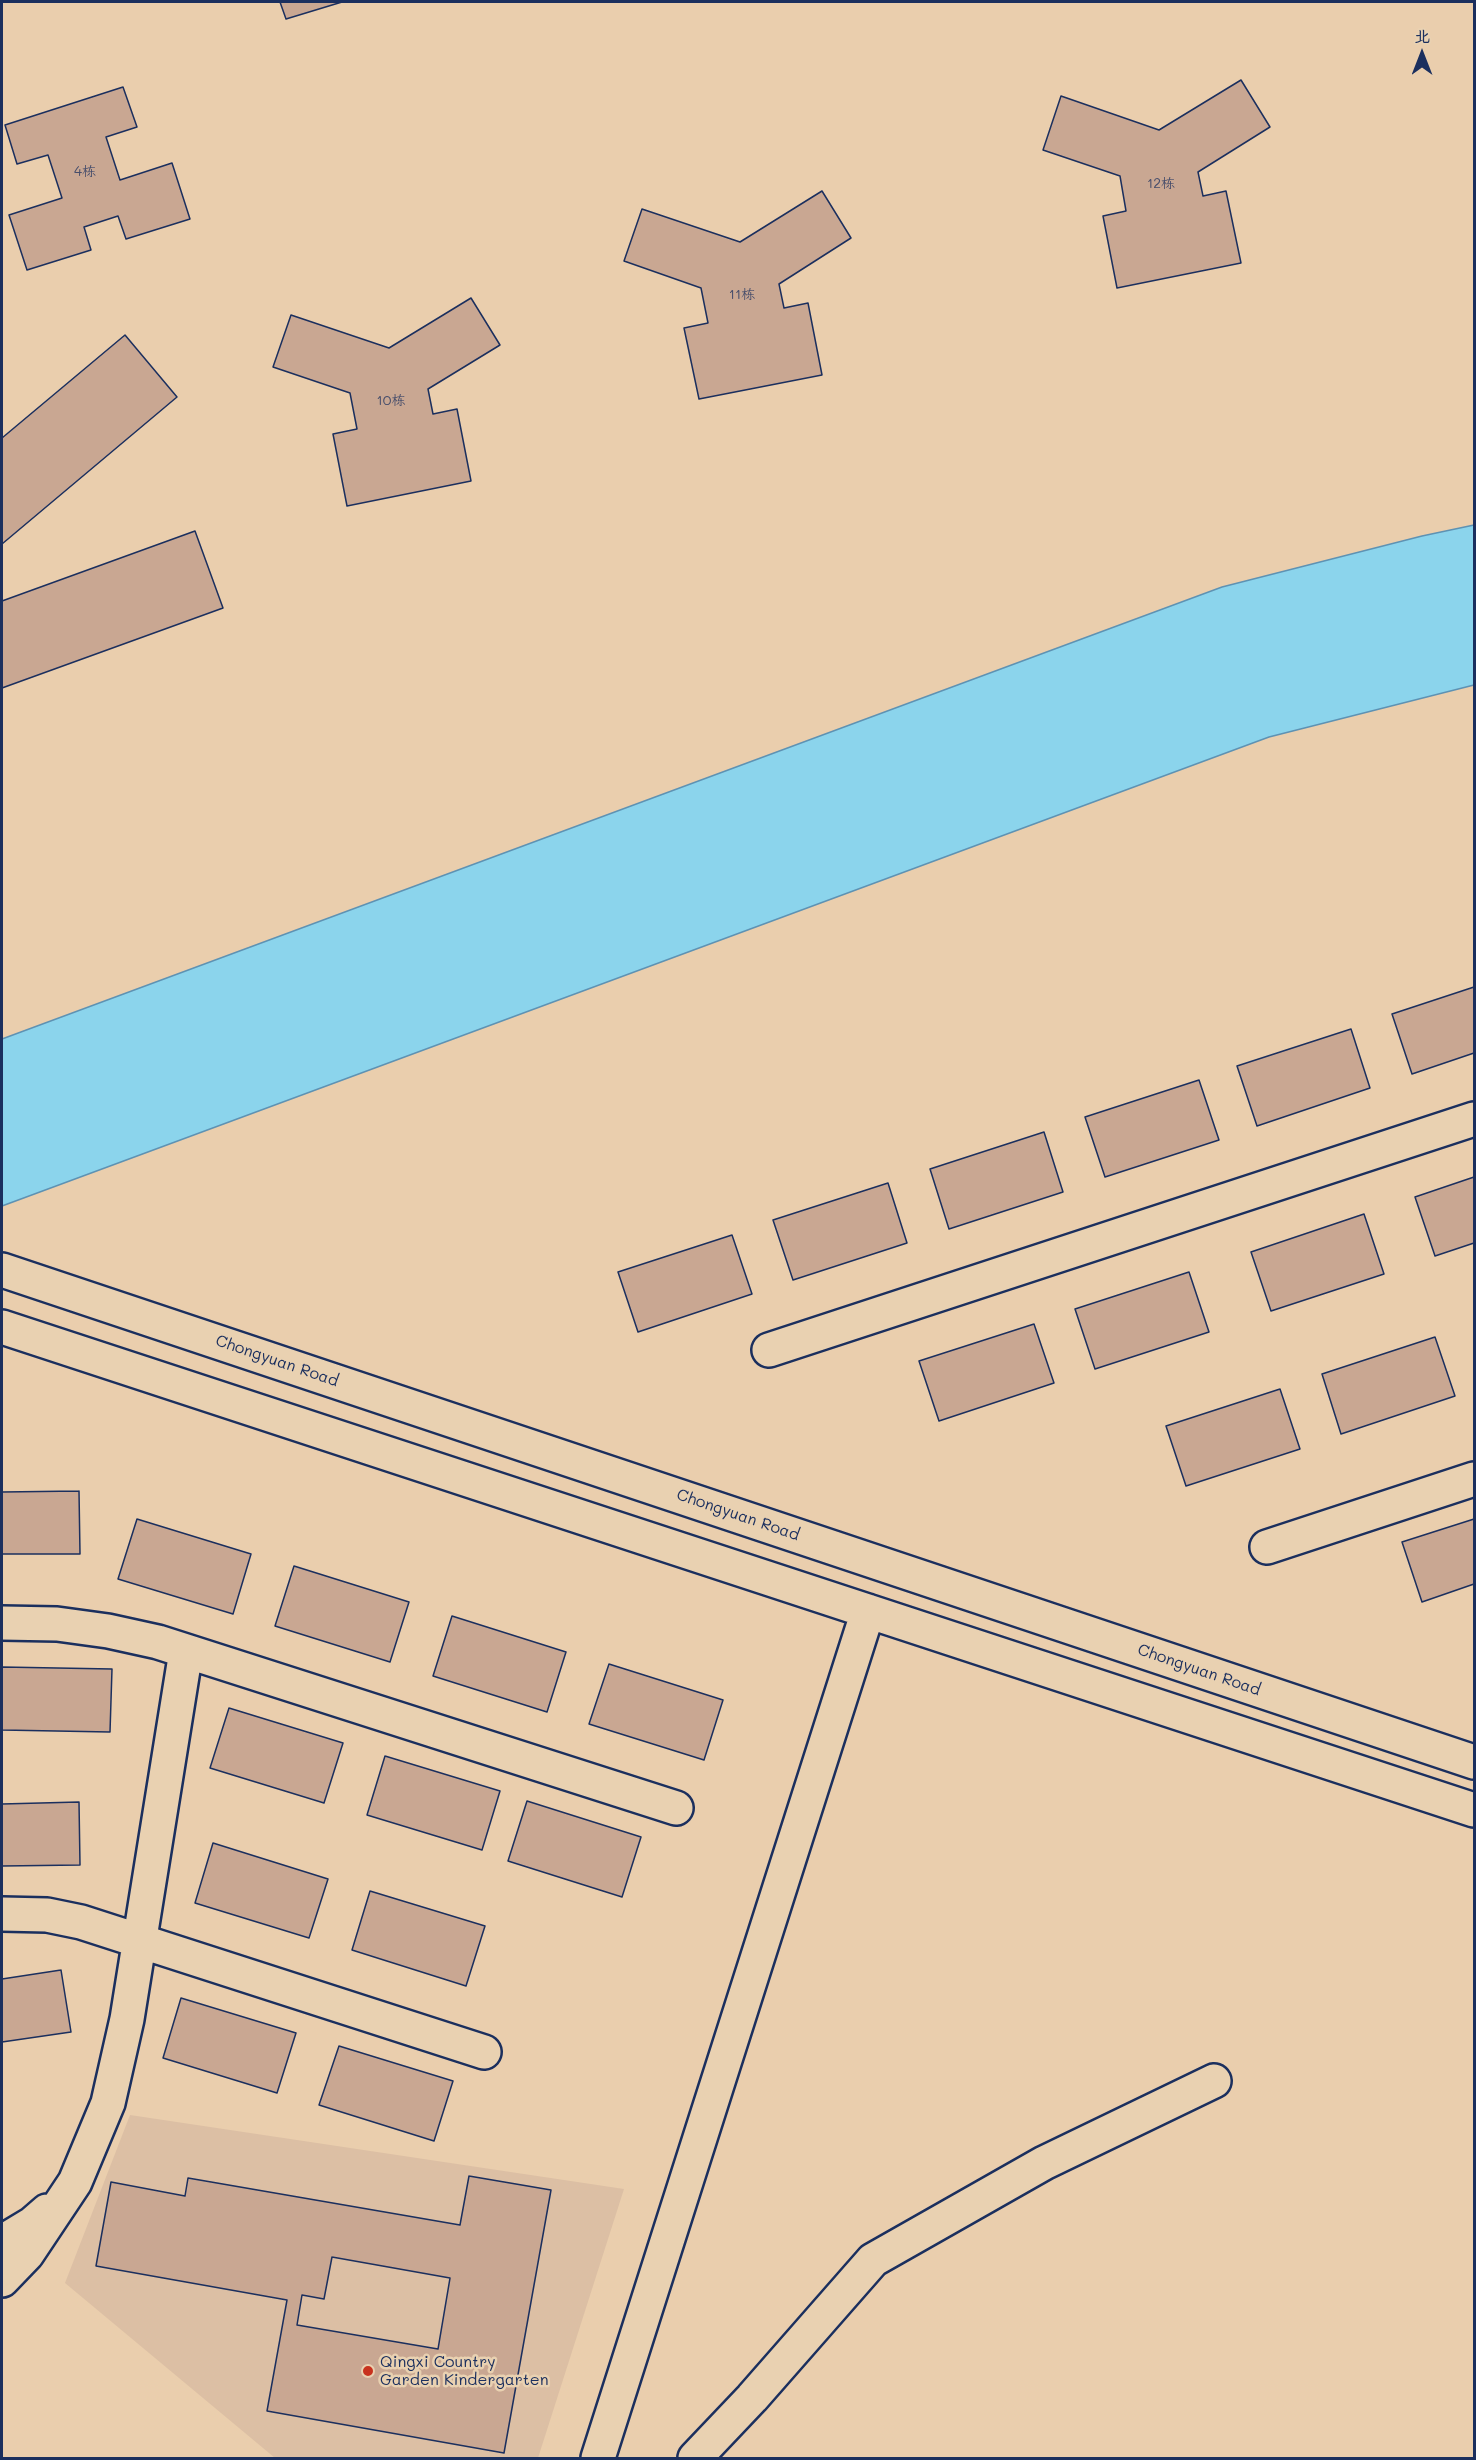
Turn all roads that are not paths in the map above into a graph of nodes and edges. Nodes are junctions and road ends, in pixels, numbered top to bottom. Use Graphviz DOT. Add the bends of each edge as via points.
graph roads {
  1 [pos="1474,1119"];
  2 [pos="2,1270"];
  3 [pos="2,1328"];
  4 [pos="769,1350"];
  5 [pos="1474,1479"];
  6 [pos="1268,1547"];
  7 [pos="868,1611"];
  8 [pos="2,1623"];
  9 [pos="186,1651"];
  10 [pos="1474,1762"];
  11 [pos="676,1808"];
  12 [pos="1474,1810"];
  13 [pos="2,1914"];
  14 [pos="140,1941"];
  15 [pos="484,2052"];
  16 [pos="1214,2081"];
  17 [pos="75,2182"];
  18 [pos="2,2242"];
  19 [pos="2,2280"];
  20 [pos="598,2458"];
  21 [pos="695,2458"];
  1 -- 4 [label="street"];
  2 -- 10 [label="street, Chongyuan Road"];
  3 -- 7 [label="street"];
  5 -- 6 [label="street"];
  7 -- 12 [label="street"];
  7 -- 20 [label="street"];
  8 -- 9 [label="street" via="57,1624 108,1631"];
  9 -- 11 [label="street"];
  9 -- 14 [label="street"];
  13 -- 14 [label="street" via="47,1915"];
  14 -- 15 [label="street"];
  14 -- 17 [label="street" via="108,2103"];
  16 -- 21 [label="street" via="1044,2163 873,2260"];
  17 -- 18 [label="street" via="32,2224"];
  17 -- 19 [label="street" via="27,2254"];
}
